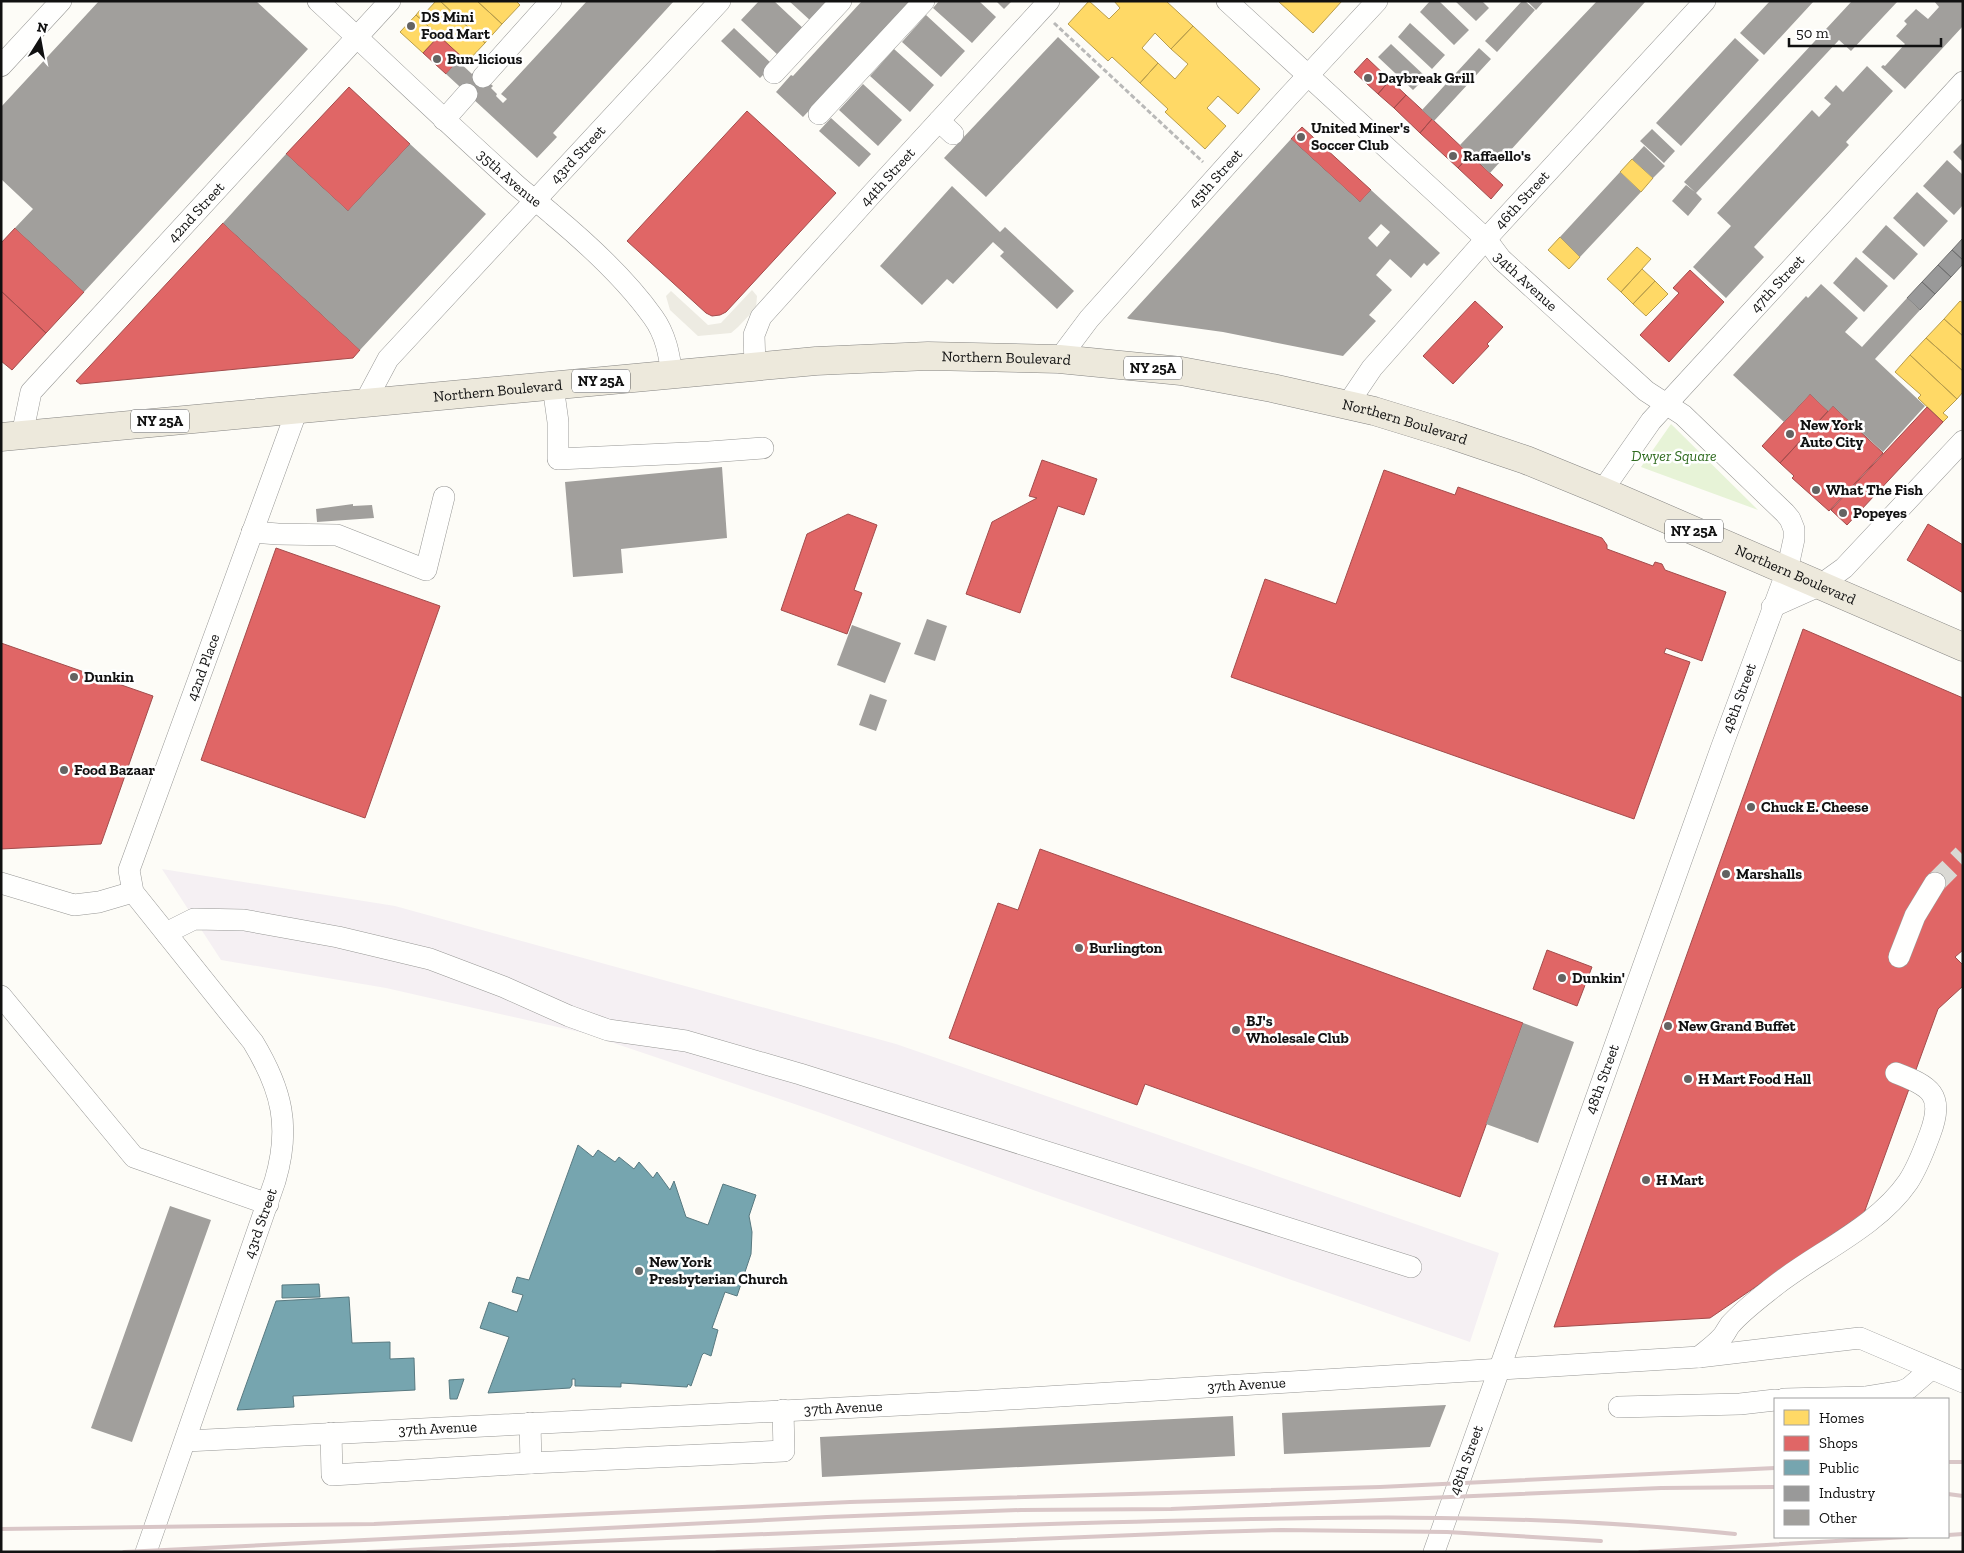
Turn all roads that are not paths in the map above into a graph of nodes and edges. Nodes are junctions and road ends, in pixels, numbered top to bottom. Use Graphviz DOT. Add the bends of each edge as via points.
graph roads {
  1 [pos="60,1"];
  2 [pos="318,1"];
  3 [pos="390,1"];
  4 [pos="551,1"];
  5 [pos="720,1"];
  6 [pos="841,1"];
  7 [pos="924,1"];
  8 [pos="1227,1"];
  9 [pos="1376,1"];
  10 [pos="1705,1"];
  11 [pos="1041,4"];
  12 [pos="357,37"];
  13 [pos="1,66"];
  14 [pos="774,73"];
  15 [pos="1308,76"];
  16 [pos="482,77"];
  17 [pos="1963,82"];
  18 [pos="467,94"];
  19 [pos="819,114"];
  20 [pos="444,120"];
  21 [pos="535,201"];
  22 [pos="1486,239"];
  23 [pos="1059,359"];
  24 [pos="755,366"];
  25 [pos="672,374"];
  26 [pos="553,386"];
  27 [pos="364,404"];
  28 [pos="1666,404"];
  29 [pos="1347,405"];
  30 [pos="297,410"];
  31 [pos="12,436"];
  32 [pos="1963,441"];
  33 [pos="763,448"];
  34 [pos="1602,491"];
  35 [pos="444,497"];
  36 [pos="252,532"];
  37 [pos="1787,571"];
  38 [pos="1820,586"];
  39 [pos="1772,607"];
  40 [pos="1963,647"];
  41 [pos="1,883"];
  42 [pos="1935,883"];
  43 [pos="133,892"];
  44 [pos="161,927"];
  45 [pos="1899,957"];
  46 [pos="1,996"];
  47 [pos="1896,1073"];
  48 [pos="268,1204"];
  49 [pos="1410,1267"];
  50 [pos="1699,1357"];
  51 [pos="1931,1368"];
  52 [pos="1498,1369"];
  53 [pos="1963,1382"];
  54 [pos="1864,1398"];
  55 [pos="1774,1400"];
  56 [pos="1620,1407"];
  57 [pos="783,1410"];
  58 [pos="530,1423"];
  59 [pos="331,1433"];
  60 [pos="186,1441"];
  61 [pos="531,1464"];
  62 [pos="146,1552"];
  63 [pos="1434,1552"];
  1 -- 13 [label="street"];
  2 -- 12 [label="street, 35th Avenue"];
  3 -- 12 [label="street, 42nd Street"];
  4 -- 16 [label="street"];
  5 -- 21 [label="street, 43rd Street"];
  6 -- 14 [label="street"];
  7 -- 19 [label="street"];
  8 -- 15 [label="street, 34th Avenue"];
  9 -- 15 [label="street, 45th Street"];
  10 -- 22 [label="street, 46th Street"];
  11 -- 24 [label="street, 44th Street" via="946,127 761,317 754,335"];
  12 -- 20 [label="street, 35th Avenue"];
  12 -- 31 [label="street, 42nd Street" via="31,392"];
  15 -- 22 [label="street, 34th Avenue"];
  15 -- 23 [label="street, 45th Street" via="1089,319"];
  17 -- 28 [label="street, 47th Street"];
  18 -- 20 [label="street"];
  20 -- 21 [label="street, 35th Avenue"];
  21 -- 25 [label="street, 35th Avenue" via="593,250 654,318 663,333"];
  21 -- 27 [label="street, 43rd Street" via="388,359"];
  22 -- 28 [label="street, 34th Avenue" via="1501,259 1646,391"];
  22 -- 29 [label="street, 46th Street" via="1372,368"];
  23 -- 24 [label="main road, Northern Boulevard / NY 25A" via="892,357"];
  23 -- 29 [label="main road, Northern Boulevard / NY 25A" via="1182,371"];
  24 -- 25 [label="main road, Northern Boulevard / NY 25A"];
  25 -- 26 [label="main road, Northern Boulevard / NY 25A"];
  26 -- 27 [label="main road, Northern Boulevard / NY 25A"];
  26 -- 33 [label="street" via="558,422 558,459"];
  27 -- 30 [label="main road, Northern Boulevard / NY 25A"];
  28 -- 34 [label="street, 47th Street" via="1645,428"];
  28 -- 37 [label="street, 34th Avenue" via="1683,415 1790,519 1794,539"];
  29 -- 34 [label="main road, Northern Boulevard / NY 25A" via="1488,447"];
  30 -- 31 [label="main road, Northern Boulevard / NY 25A"];
  30 -- 36 [label="street, 42nd Place"];
  32 -- 38 [label="street" via="1858,554"];
  34 -- 37 [label="main road, Northern Boulevard / NY 25A"];
  35 -- 36 [label="street" via="426,570 338,534"];
  36 -- 43 [label="street, 42nd Place" via="132,860 129,870"];
  37 -- 38 [label="main road, Northern Boulevard / NY 25A"];
  37 -- 39 [label="street, 48th Street"];
  38 -- 39 [label="street"];
  38 -- 40 [label="main road, Northern Boulevard / NY 25A"];
  39 -- 52 [label="street, 48th Street"];
  41 -- 43 [label="street" via="74,905 100,902"];
  42 -- 45 [label="street" via="1915,916"];
  43 -- 44 [label="street"];
  44 -- 48 [label="street, 43rd Street" via="253,1042 276,1086 283,1138 280,1166"];
  44 -- 49 [label="street" via="194,919 244,920 338,937 430,959 608,1030 686,1042 800,1074"];
  46 -- 48 [label="street" via="134,1157"];
  47 -- 50 [label="street" via="1921,1083 1935,1102 1934,1123 1918,1166 1907,1183 1870,1220 1778,1284"];
  48 -- 60 [label="street, 43rd Street"];
  50 -- 51 [label="street, 37th Avenue" via="1860,1338"];
  50 -- 52 [label="street, 37th Avenue"];
  51 -- 53 [label="street, 37th Avenue"];
  51 -- 54 [label="street" via="1909,1388"];
  52 -- 57 [label="street, 37th Avenue"];
  52 -- 63 [label="street, 48th Street"];
  55 -- 56 [label="street"];
  57 -- 58 [label="street, 37th Avenue"];
  57 -- 61 [label="street" via="784,1452"];
  58 -- 59 [label="street, 37th Avenue"];
  58 -- 61 [label="street"];
  59 -- 60 [label="street, 37th Avenue"];
  59 -- 61 [label="street" via="332,1475"];
  60 -- 62 [label="street, 43rd Street"];
}
